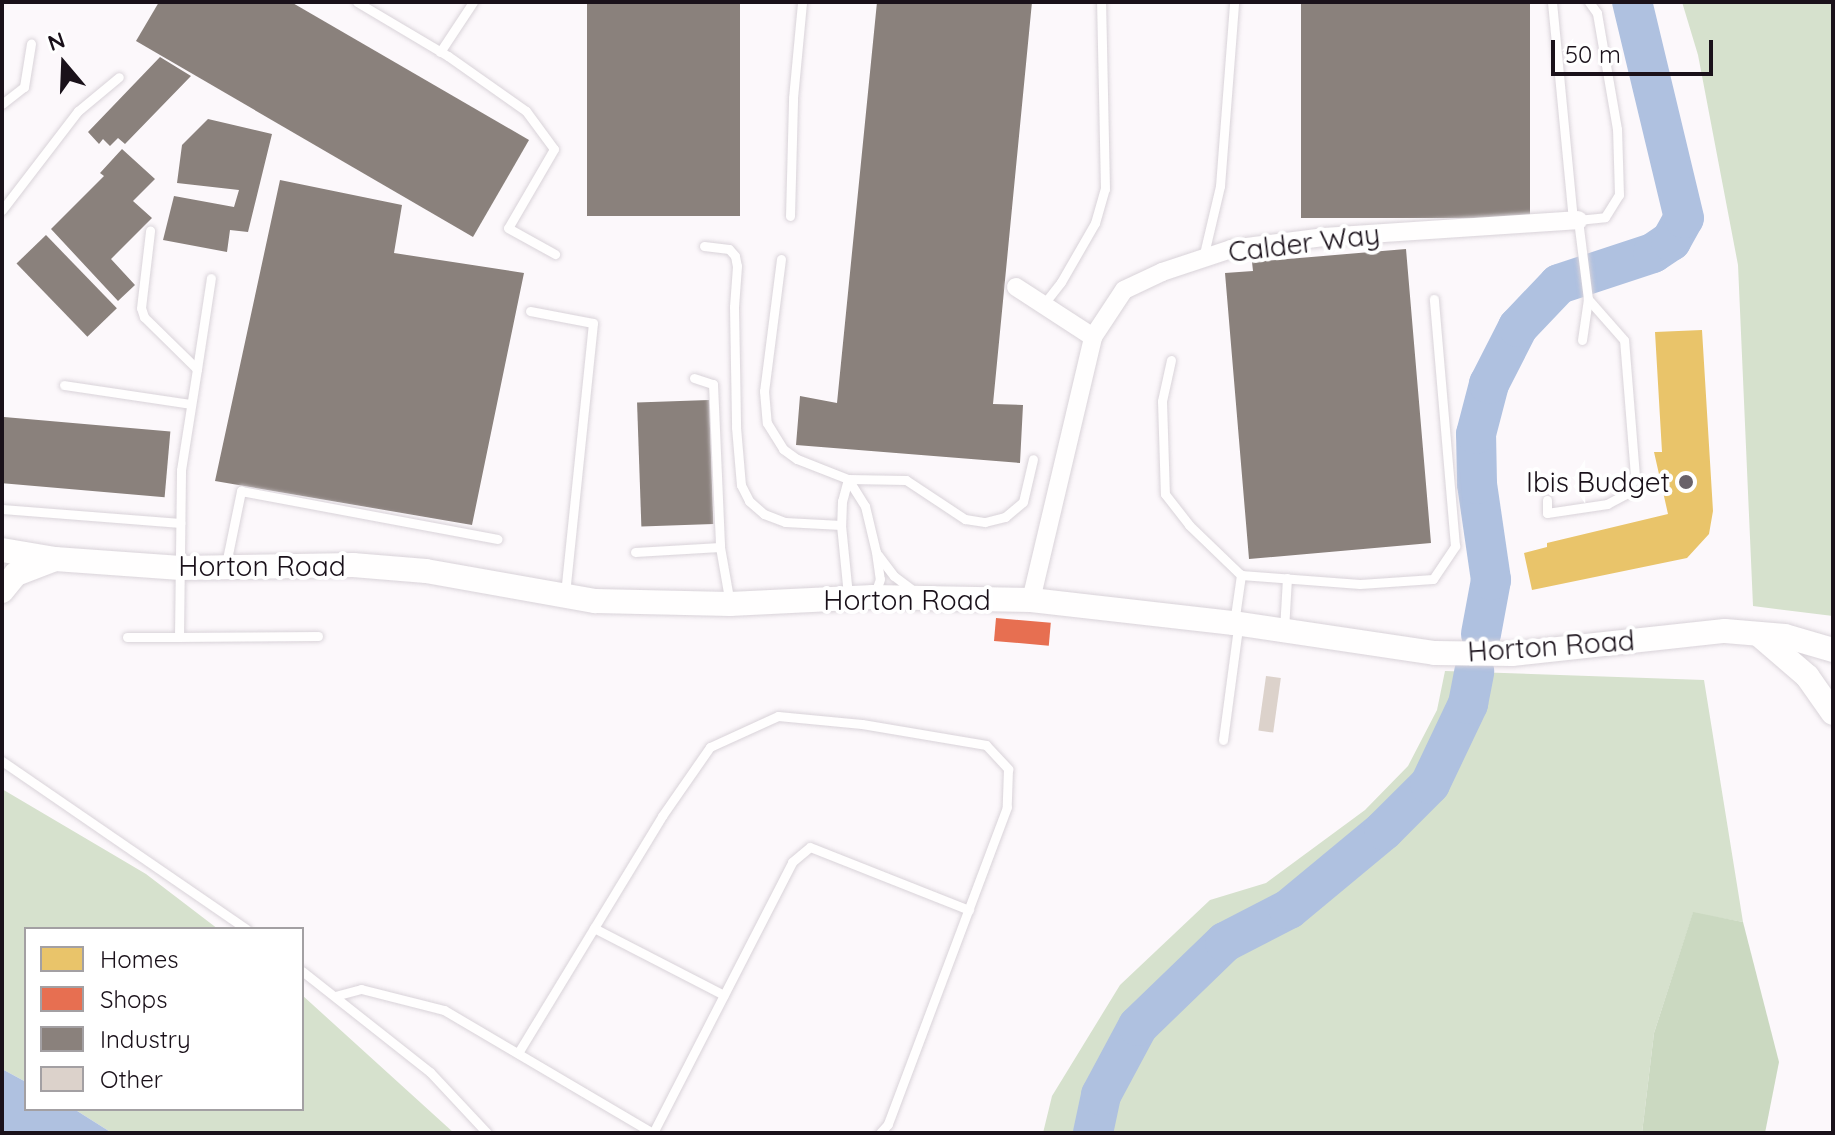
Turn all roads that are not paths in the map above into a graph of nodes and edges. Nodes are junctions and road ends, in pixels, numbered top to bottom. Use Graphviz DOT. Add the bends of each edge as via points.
graph roads {
  1 [pos="357,2"];
  2 [pos="473,2"];
  3 [pos="802,2"];
  4 [pos="1101,2"];
  5 [pos="1234,2"];
  6 [pos="1552,2"];
  7 [pos="1589,2"];
  8 [pos="31,44"];
  9 [pos="440,52"];
  10 [pos="119,77"];
  11 [pos="2,104"];
  12 [pos="2,210"];
  13 [pos="790,216"];
  14 [pos="1576,220"];
  15 [pos="150,231"];
  16 [pos="704,246"];
  17 [pos="555,254"];
  18 [pos="1203,258"];
  19 [pos="781,259"];
  20 [pos="211,278"];
  21 [pos="1016,287"];
  22 [pos="1434,299"];
  23 [pos="1588,299"];
  24 [pos="1043,305"];
  25 [pos="530,311"];
  26 [pos="1093,337"];
  27 [pos="1582,340"];
  28 [pos="1171,360"];
  29 [pos="197,369"];
  30 [pos="694,378"];
  31 [pos="64,385"];
  32 [pos="191,404"];
  33 [pos="1033,459"];
  34 [pos="848,479"];
  35 [pos="1547,500"];
  36 [pos="2,509"];
  37 [pos="180,523"];
  38 [pos="841,525"];
  39 [pos="498,539"];
  40 [pos="720,547"];
  41 [pos="2,550"];
  42 [pos="635,552"];
  43 [pos="876,552"];
  44 [pos="55,559"];
  45 [pos="225,567"];
  46 [pos="181,568"];
  47 [pos="1241,575"];
  48 [pos="1287,578"];
  49 [pos="2,591"];
  50 [pos="565,596"];
  51 [pos="873,597"];
  52 [pos="922,597"];
  53 [pos="849,599"];
  54 [pos="1031,600"];
  55 [pos="730,604"];
  56 [pos="1236,623"];
  57 [pos="1284,630"];
  58 [pos="1758,634"];
  59 [pos="318,636"];
  60 [pos="127,637"];
  61 [pos="179,637"];
  62 [pos="1833,650"];
  63 [pos="1833,713"];
  64 [pos="1223,740"];
  65 [pos="2,761"];
  66 [pos="969,910"];
  67 [pos="243,927"];
  68 [pos="594,928"];
  69 [pos="304,973"];
  70 [pos="724,995"];
  71 [pos="335,996"];
  72 [pos="518,1053"];
  73 [pos="487,1133"];
  74 [pos="880,1133"];
  1 -- 9 [label="lane"];
  2 -- 9 [label="lane"];
  3 -- 13 [label="lane"];
  4 -- 24 [label="lane" via="1105,189 1095,223"];
  5 -- 18 [label="lane" via="1220,186"];
  6 -- 14 [label="lane"];
  7 -- 14 [label="lane" via="1597,13 1617,129 1619,195 1605,217"];
  8 -- 11 [label="lane" via="24,87"];
  9 -- 17 [label="lane" via="526,111 554,149 508,228"];
  10 -- 12 [label="lane" via="78,111"];
  14 -- 18 [label="street, Calder Way" via="1325,237 1231,249"];
  14 -- 23 [label="lane"];
  15 -- 29 [label="lane" via="141,290 144,317"];
  16 -- 38 [label="lane" via="729,249 737,266 741,485 764,514 785,522"];
  18 -- 26 [label="street, Calder Way" via="1124,290"];
  19 -- 34 [label="lane" via="764,379 767,423 773,437 797,459"];
  20 -- 29 [label="lane"];
  21 -- 24 [label="street"];
  22 -- 48 [label="lane" via="1455,546 1433,579 1360,584"];
  23 -- 27 [label="lane"];
  23 -- 35 [label="lane" via="1624,340 1635,476 1628,493 1607,504 1547,513"];
  24 -- 26 [label="street"];
  25 -- 50 [label="lane" via="593,323"];
  26 -- 54 [label="street, Calder Way"];
  28 -- 47 [label="lane" via="1162,401 1165,494"];
  29 -- 32 [label="lane"];
  30 -- 40 [label="lane" via="713,384"];
  31 -- 32 [label="lane"];
  32 -- 37 [label="lane"];
  33 -- 34 [label="lane" via="1023,502 1005,517 985,522 965,519 906,480"];
  34 -- 38 [label="lane"];
  34 -- 43 [label="lane" via="865,506"];
  36 -- 37 [label="lane"];
  37 -- 46 [label="lane"];
  38 -- 53 [label="lane"];
  39 -- 45 [label="lane" via="241,491"];
  40 -- 42 [label="lane"];
  40 -- 55 [label="lane"];
  41 -- 44 [label="street, Horton Road"];
  43 -- 51 [label="lane" via="880,579"];
  43 -- 52 [label="lane" via="894,576"];
  44 -- 46 [label="street, Horton Road"];
  44 -- 49 [label="street, Horton Road" via="16,574"];
  45 -- 46 [label="street, Horton Road"];
  45 -- 50 [label="street, Horton Road" via="353,565 426,571"];
  46 -- 61 [label="lane"];
  47 -- 48 [label="lane"];
  47 -- 56 [label="lane"];
  48 -- 57 [label="lane"];
  50 -- 55 [label="street, Horton Road"];
  51 -- 52 [label="street, Horton Road"];
  51 -- 53 [label="street, Horton Road"];
  52 -- 54 [label="street, Horton Road"];
  53 -- 55 [label="street, Horton Road"];
  54 -- 56 [label="street, Horton Road"];
  56 -- 57 [label="street, Horton Road"];
  56 -- 64 [label="lane"];
  57 -- 58 [label="street, Horton Road" via="1435,653 1512,654 1725,631"];
  58 -- 62 [label="street, Horton Road"];
  58 -- 63 [label="street" via="1807,676"];
  59 -- 61 [label="lane"];
  60 -- 61 [label="lane"];
  65 -- 67 [label="lane"];
  66 -- 68 [label="lane" via="1007,807 1008,769 986,745 778,716 710,747"];
  66 -- 70 [label="lane" via="810,847 792,862"];
  66 -- 74 [label="lane" via="888,1124"];
  68 -- 70 [label="lane"];
  68 -- 72 [label="lane"];
  69 -- 71 [label="lane"];
  70 -- 72 [label="lane" via="653,1133"];
  71 -- 72 [label="lane" via="361,989 444,1010"];
  71 -- 73 [label="lane" via="430,1072"];
}
